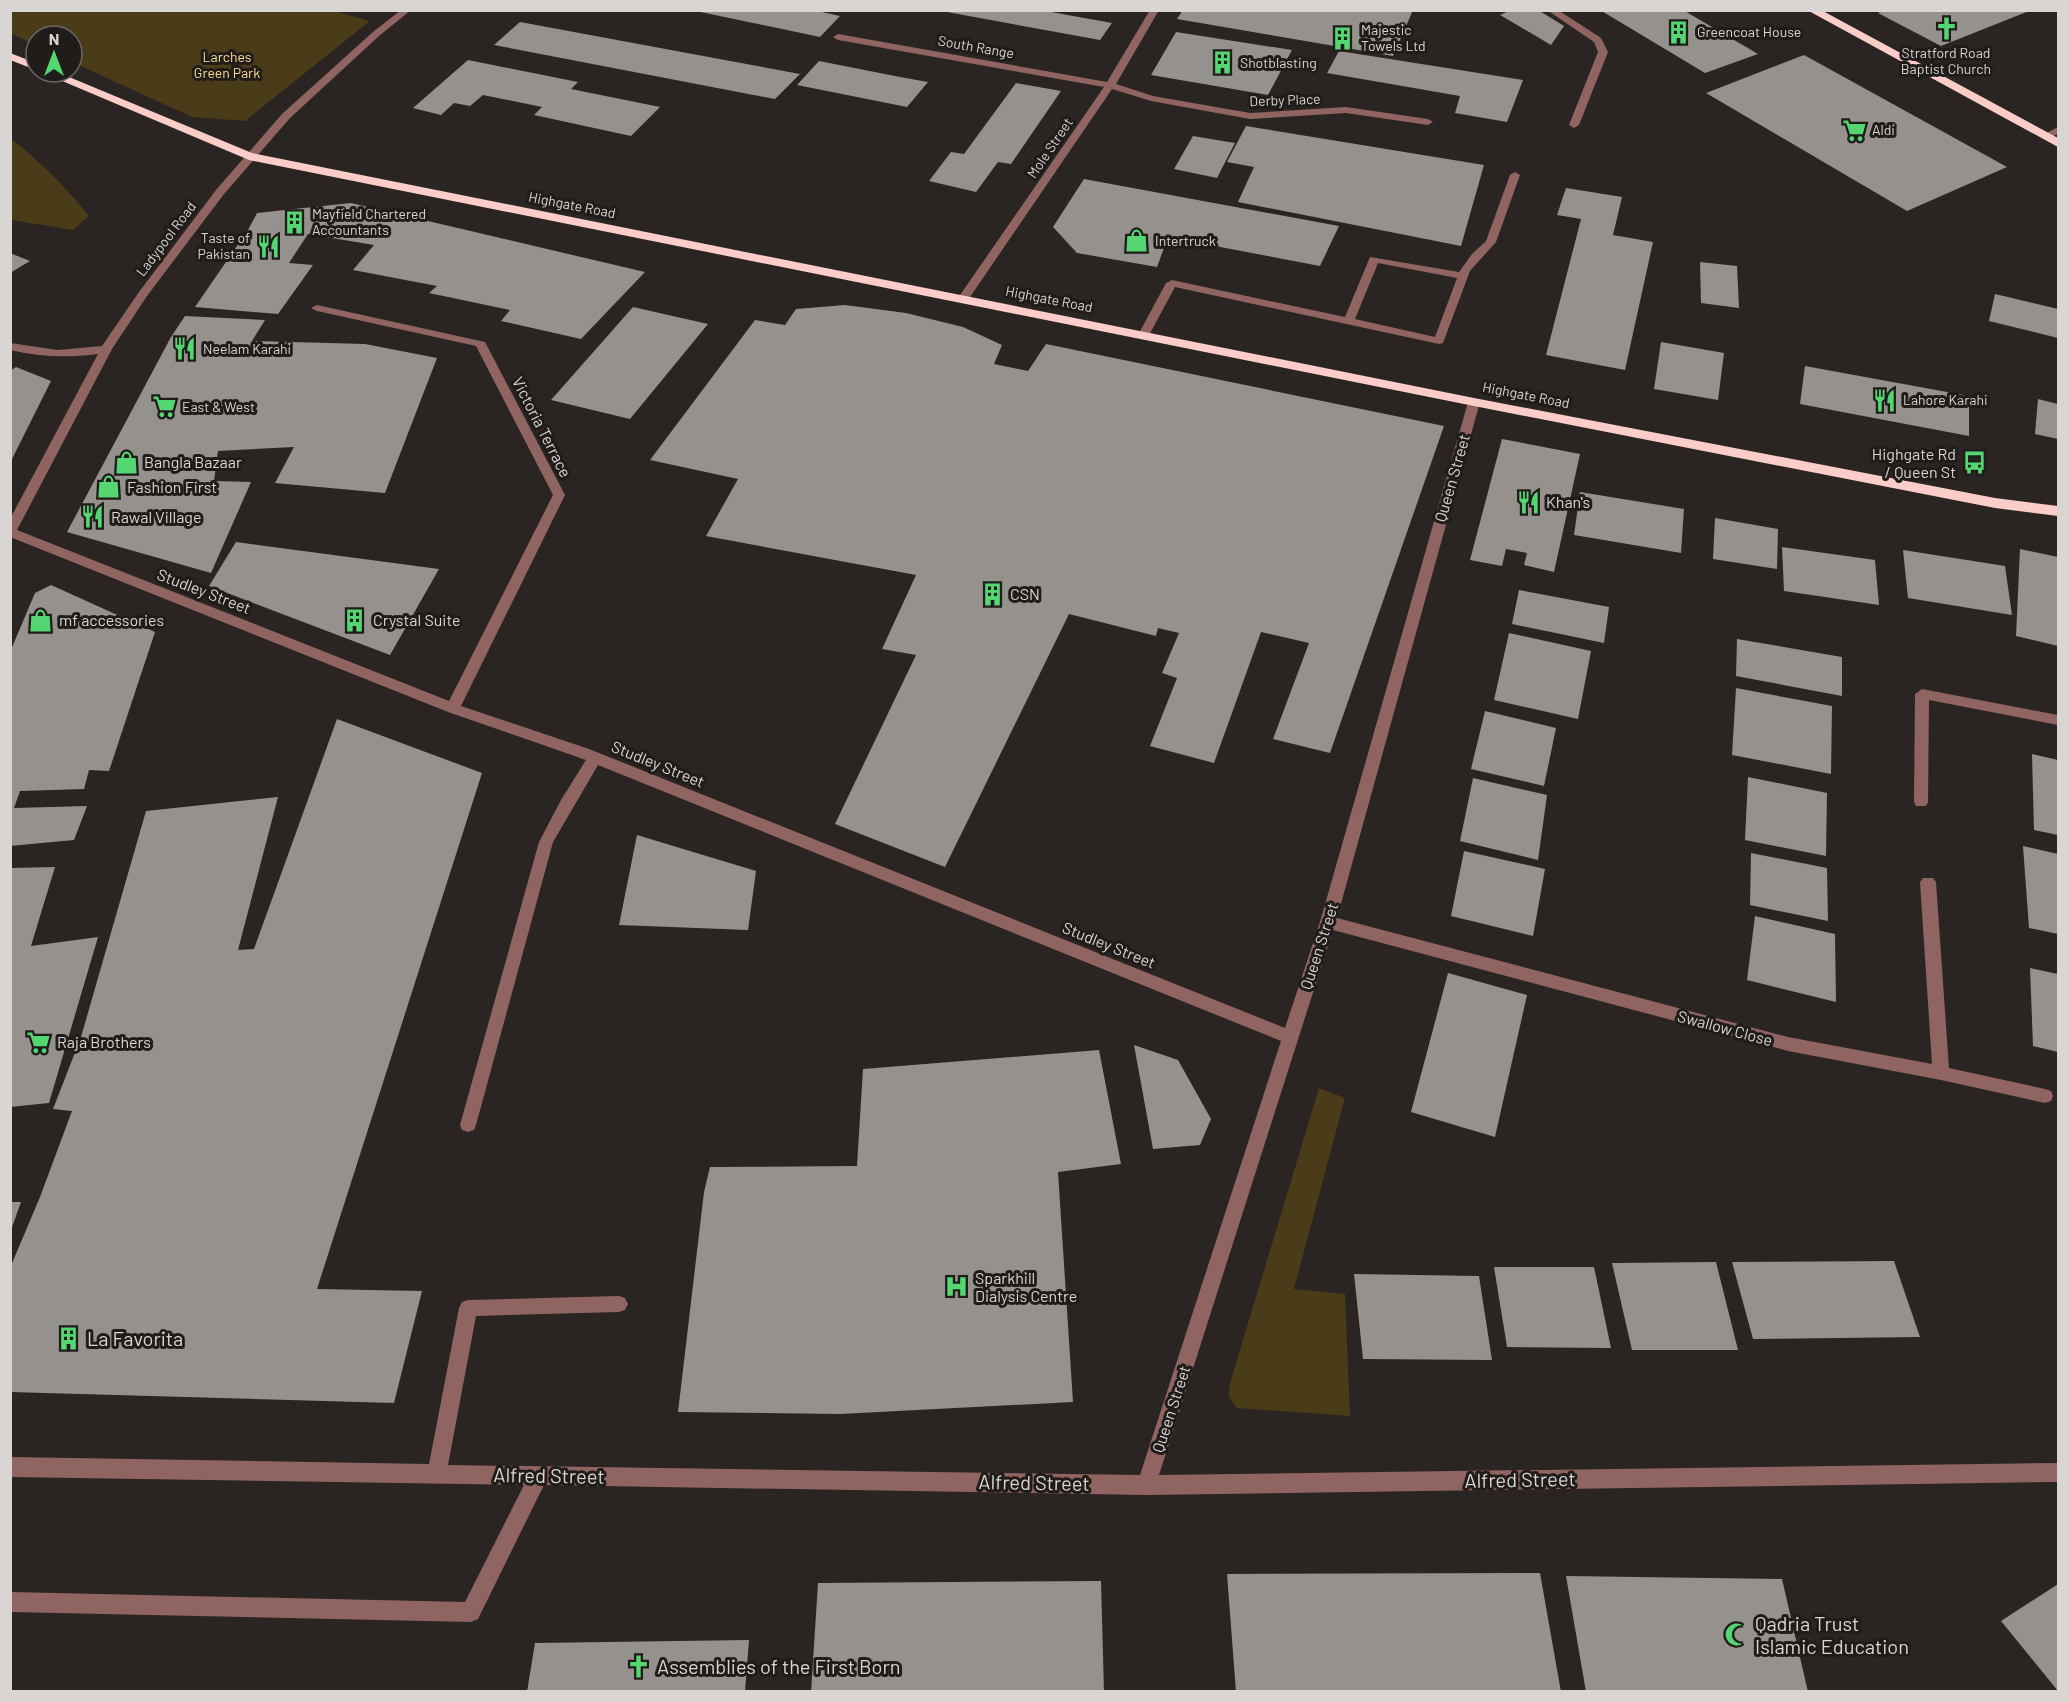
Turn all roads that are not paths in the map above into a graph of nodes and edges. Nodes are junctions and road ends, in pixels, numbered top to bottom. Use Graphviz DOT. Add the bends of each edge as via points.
graph roads {
  1 [pos="407,10"];
  2 [pos="1155,10"];
  3 [pos="1551,10"];
  4 [pos="1812,10"];
  5 [pos="838,37"];
  6 [pos="10,56"];
  7 [pos="24,62"];
  8 [pos="77,84"];
  9 [pos="1110,85"];
  10 [pos="1428,122"];
  11 [pos="1574,125"];
  12 [pos="2058,130"];
  13 [pos="2046,136"];
  14 [pos="2058,143"];
  15 [pos="249,156"];
  16 [pos="1515,176"];
  17 [pos="1463,276"];
  18 [pos="964,298"];
  19 [pos="317,308"];
  20 [pos="1349,321"];
  21 [pos="1144,335"];
  22 [pos="10,346"];
  23 [pos="106,350"];
  24 [pos="1474,402"];
  25 [pos="2058,511"];
  26 [pos="10,532"];
  27 [pos="453,708"];
  28 [pos="2058,720"];
  29 [pos="595,758"];
  30 [pos="1921,802"];
  31 [pos="1928,882"];
  32 [pos="1328,921"];
  33 [pos="1289,1037"];
  34 [pos="1941,1073"];
  35 [pos="2045,1096"];
  36 [pos="468,1125"];
  37 [pos="619,1304"];
  38 [pos="11,1468"];
  39 [pos="2058,1473"];
  40 [pos="437,1474"];
  41 [pos="539,1475"];
  42 [pos="1146,1485"];
  43 [pos="10,1602"];
  1 -- 15 [label="street, Ladypool Road" via="307,96"];
  2 -- 9 [label="street, Mole Street"];
  3 -- 11 [label="street" via="1598,40 1603,52"];
  4 -- 13 [label="highway"];
  5 -- 9 [label="street, South Range"];
  6 -- 7 [label="highway"];
  8 -- 15 [label="highway, Highgate Road"];
  9 -- 10 [label="street, Derby Place" via="1151,98 1250,116 1346,110"];
  9 -- 18 [label="street, Mole Street"];
  12 -- 13 [label="street"];
  13 -- 14 [label="highway"];
  15 -- 18 [label="highway, Highgate Road"];
  15 -- 23 [label="street, Ladypool Road" via="143,294"];
  16 -- 17 [label="street" via="1491,242"];
  17 -- 20 [label="street" via="1374,259"];
  17 -- 20 [label="street" via="1439,341"];
  18 -- 21 [label="highway, Highgate Road"];
  19 -- 27 [label="street, Victoria Terrace" via="481,344 559,495"];
  20 -- 21 [label="street" via="1172,283"];
  21 -- 24 [label="highway, Highgate Road"];
  22 -- 23 [label="street" via="61,356"];
  23 -- 26 [label="street, Ladypool Road"];
  24 -- 25 [label="highway, Highgate Road" via="1983,501"];
  24 -- 32 [label="street, Queen Street"];
  26 -- 27 [label="street, Studley Street"];
  27 -- 29 [label="street, Studley Street"];
  28 -- 30 [label="street" via="1923,694"];
  29 -- 33 [label="street, Studley Street"];
  29 -- 36 [label="street" via="546,842"];
  31 -- 34 [label="street"];
  32 -- 33 [label="street, Queen Street"];
  32 -- 34 [label="street, Swallow Close" via="1788,1044"];
  33 -- 42 [label="street, Queen Street"];
  34 -- 35 [label="street, Swallow Close"];
  37 -- 40 [label="street" via="468,1308"];
  38 -- 40 [label="street, Alfred Street"];
  39 -- 42 [label="street, Alfred Street"];
  40 -- 41 [label="street, Alfred Street"];
  41 -- 42 [label="street, Alfred Street"];
  41 -- 43 [label="street" via="471,1612"];
}
